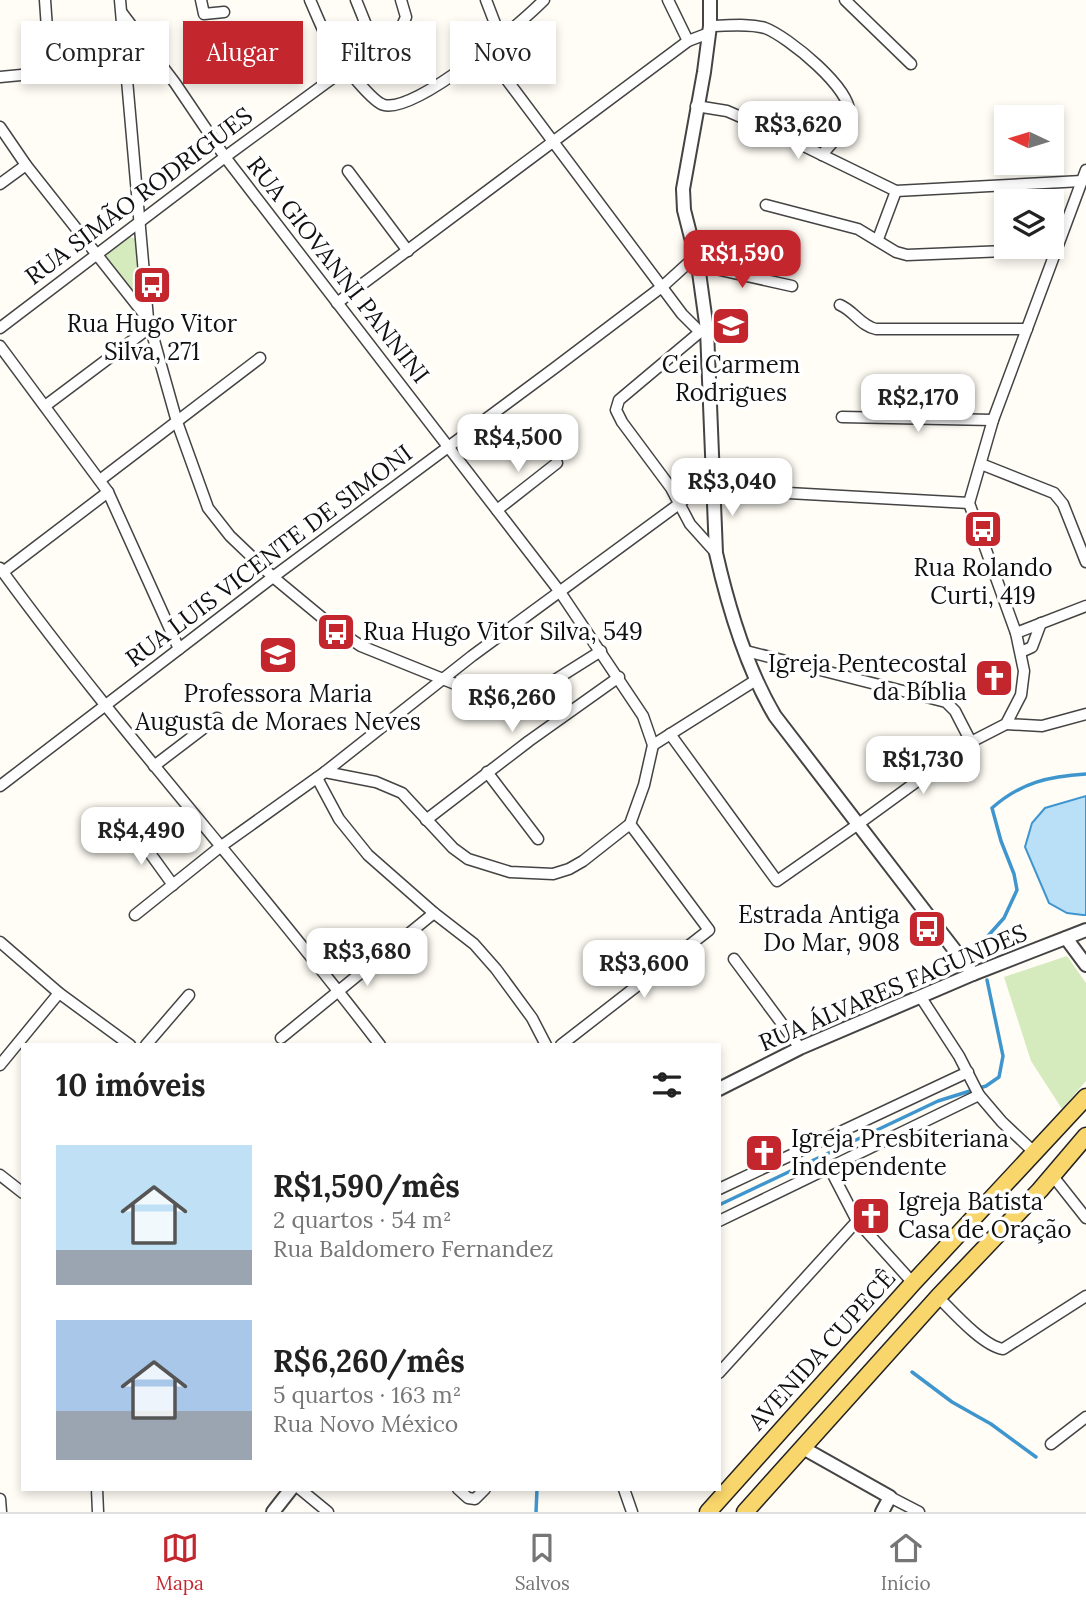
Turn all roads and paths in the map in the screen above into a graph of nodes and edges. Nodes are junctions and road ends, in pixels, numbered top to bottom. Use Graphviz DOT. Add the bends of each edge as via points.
graph roads {
  1 [pos="45,0"];
  2 [pos="120,0"];
  3 [pos="201,0"];
  4 [pos="310,0"];
  5 [pos="356,0"];
  6 [pos="401,0"];
  7 [pos="486,0"];
  8 [pos="544,0"];
  9 [pos="668,0"];
  10 [pos="710,0"];
  11 [pos="845,0"];
  12 [pos="224,12"];
  13 [pos="122,13"];
  14 [pos="46,21"];
  15 [pos="122,21"];
  16 [pos="320,21"];
  17 [pos="364,21"];
  18 [pos="405,21"];
  19 [pos="494,21"];
  20 [pos="521,21"];
  21 [pos="710,30"];
  22 [pos="688,41"];
  23 [pos="911,64"];
  24 [pos="21,75"];
  25 [pos="450,76"];
  26 [pos="0,77"];
  27 [pos="126,84"];
  28 [pos="323,84"];
  29 [pos="362,84"];
  30 [pos="510,84"];
  31 [pos="696,106"];
  32 [pos="0,127"];
  33 [pos="554,143"];
  34 [pos="822,155"];
  35 [pos="225,157"];
  36 [pos="26,165"];
  37 [pos="1086,170"];
  38 [pos="348,171"];
  39 [pos="1082,181"];
  40 [pos="0,184"];
  41 [pos="898,191"];
  42 [pos="766,205"];
  43 [pos="139,223"];
  44 [pos="1064,230"];
  45 [pos="881,242"];
  46 [pos="408,251"];
  47 [pos="994,252"];
  48 [pos="97,254"];
  49 [pos="1053,259"];
  50 [pos="697,261"];
  51 [pos="663,286"];
  52 [pos="792,286"];
  53 [pos="337,303"];
  54 [pos="840,305"];
  55 [pos="148,323"];
  56 [pos="0,328"];
  57 [pos="1027,330"];
  58 [pos="703,331"];
  59 [pos="0,346"];
  60 [pos="260,359"];
  61 [pos="45,406"];
  62 [pos="842,417"];
  63 [pos="993,420"];
  64 [pos="177,422"];
  65 [pos="449,446"];
  66 [pos="558,463"];
  67 [pos="981,464"];
  68 [pos="714,473"];
  69 [pos="100,480"];
  70 [pos="108,492"];
  71 [pos="788,493"];
  72 [pos="969,503"];
  73 [pos="679,504"];
  74 [pos="498,510"];
  75 [pos="716,553"];
  76 [pos="1086,562"];
  77 [pos="1,570"];
  78 [pos="273,576"];
  79 [pos="559,592"];
  80 [pos="1086,606"];
  81 [pos="1041,624"];
  82 [pos="1016,633"];
  83 [pos="179,649"];
  84 [pos="601,651"];
  85 [pos="746,651"];
  86 [pos="1021,652"];
  87 [pos="619,677"];
  88 [pos="445,679"];
  89 [pos="756,680"];
  90 [pos="106,706"];
  91 [pos="1086,715"];
  92 [pos="217,718"];
  93 [pos="1006,724"];
  94 [pos="670,734"];
  95 [pos="971,742"];
  96 [pos="653,745"];
  97 [pos="154,766"];
  98 [pos="487,772"];
  99 [pos="321,775"];
  100 [pos="0,786"];
  101 [pos="426,820"];
  102 [pos="630,824"];
  103 [pos="857,825"];
  104 [pos="134,831"];
  105 [pos="538,839"];
  106 [pos="219,847"];
  107 [pos="173,885"];
  108 [pos="434,913"];
  109 [pos="135,915"];
  110 [pos="1086,930"];
  111 [pos="1066,938"];
  112 [pos="0,942"];
  113 [pos="734,959"];
  114 [pos="1086,965"];
  115 [pos="972,974"];
  116 [pos="339,991"];
  117 [pos="59,993"];
  118 [pos="189,995"];
  119 [pos="920,996"];
  120 [pos="281,1038"];
  121 [pos="127,1043"];
  122 [pos="148,1043"];
  123 [pos="378,1043"];
  124 [pos="545,1043"];
  125 [pos="564,1043"];
  126 [pos="800,1048"];
  127 [pos="0,1065"];
  128 [pos="969,1073"];
  129 [pos="721,1088"];
  130 [pos="978,1093"];
  131 [pos="1086,1097"];
  132 [pos="1086,1136"];
  133 [pos="1034,1152"];
  134 [pos="829,1167"];
  135 [pos="0,1175"];
  136 [pos="1052,1175"];
  137 [pos="721,1188"];
  138 [pos="21,1191"];
  139 [pos="1086,1218"];
  140 [pos="721,1220"];
  141 [pos="857,1221"];
  142 [pos="913,1283"];
  143 [pos="1086,1296"];
  144 [pos="938,1297"];
  145 [pos="721,1371"];
  146 [pos="1086,1417"];
  147 [pos="1051,1444"];
  148 [pos="803,1448"];
  149 [pos="97,1491"];
  150 [pos="289,1491"];
  151 [pos="302,1491"];
  152 [pos="460,1491"];
  153 [pos="483,1491"];
  154 [pos="625,1491"];
  155 [pos="890,1497"];
  156 [pos="0,1499"];
  157 [pos="1,1512"];
  158 [pos="98,1512"];
  159 [pos="273,1512"];
  160 [pos="328,1512"];
  161 [pos="632,1512"];
  162 [pos="708,1512"];
  163 [pos="745,1512"];
  164 [pos="882,1512"];
  165 [pos="919,1512"];
  1 -- 14 [label="street"];
  2 -- 13 [label="street"];
  3 -- 12 [label="street" via="204,14"];
  4 -- 16 [label="street"];
  5 -- 17 [label="street"];
  6 -- 18 [label="street, RUA SIMÃO RODRIGUES"];
  7 -- 19 [label="street"];
  8 -- 20 [label="street"];
  9 -- 22 [label="street"];
  10 -- 21 [label="street"];
  11 -- 23 [label="street"];
  13 -- 15 [label="street"];
  13 -- 35 [label="street, RUA GIOVANNI PANNINI"];
  21 -- 22 [label="street"];
  21 -- 31 [label="street"];
  21 -- 34 [label="street" via="763,28 817,65 850,106 848,120"];
  22 -- 33 [label="street"];
  24 -- 26 [label="street"];
  25 -- 29 [label="street" via="413,100 390,105 381,104"];
  27 -- 43 [label="street"];
  28 -- 35 [label="street, RUA SIMÃO RODRIGUES"];
  30 -- 33 [label="street"];
  31 -- 34 [label="street" via="727,111"];
  31 -- 50 [label="street" via="683,189"];
  32 -- 36 [label="street"];
  33 -- 46 [label="street"];
  33 -- 51 [label="street"];
  34 -- 41 [label="street"];
  35 -- 43 [label="street, RUA SIMÃO RODRIGUES"];
  35 -- 53 [label="street, RUA GIOVANNI PANNINI"];
  36 -- 40 [label="street"];
  36 -- 48 [label="street"];
  37 -- 39 [label="street"];
  38 -- 46 [label="street"];
  39 -- 41 [label="street"];
  39 -- 44 [label="street"];
  41 -- 45 [label="street"];
  42 -- 45 [label="street" via="858,229"];
  43 -- 48 [label="street, RUA SIMÃO RODRIGUES"];
  43 -- 55 [label="street"];
  45 -- 47 [label="street" via="908,255"];
  46 -- 53 [label="street"];
  48 -- 55 [label="street"];
  48 -- 56 [label="street, RUA SIMÃO RODRIGUES"];
  49 -- 57 [label="street"];
  50 -- 51 [label="street, RUA LUIS VICENTE DE SIMONI"];
  50 -- 52 [label="street"];
  50 -- 58 [label="street"];
  51 -- 58 [label="street" via="687,320"];
  51 -- 65 [label="street, RUA LUIS VICENTE DE SIMONI"];
  53 -- 65 [label="street, RUA GIOVANNI PANNINI"];
  54 -- 57 [label="street" via="870,328"];
  55 -- 61 [label="street"];
  55 -- 64 [label="street"];
  57 -- 63 [label="street"];
  58 -- 68 [label="street"];
  58 -- 73 [label="street" via="619,400 616,410"];
  59 -- 61 [label="street"];
  60 -- 64 [label="street"];
  61 -- 69 [label="street"];
  62 -- 63 [label="street"];
  63 -- 67 [label="street"];
  64 -- 69 [label="street"];
  64 -- 78 [label="street" via="208,508"];
  65 -- 74 [label="street, RUA GIOVANNI PANNINI"];
  65 -- 78 [label="street, RUA LUIS VICENTE DE SIMONI"];
  66 -- 74 [label="street"];
  67 -- 72 [label="street"];
  67 -- 76 [label="street" via="1054,493"];
  68 -- 73 [label="street"];
  68 -- 75 [label="street"];
  69 -- 70 [label="street"];
  70 -- 77 [label="street"];
  70 -- 83 [label="street"];
  71 -- 72 [label="street"];
  72 -- 82 [label="street"];
  73 -- 75 [label="street"];
  73 -- 79 [label="street"];
  74 -- 79 [label="street, RUA GIOVANNI PANNINI"];
  75 -- 85 [label="street"];
  77 -- 90 [label="street"];
  78 -- 83 [label="street, RUA LUIS VICENTE DE SIMONI"];
  78 -- 88 [label="street" via="360,646"];
  79 -- 84 [label="street, RUA GIOVANNI PANNINI"];
  79 -- 88 [label="street"];
  80 -- 81 [label="street"];
  81 -- 82 [label="street"];
  81 -- 86 [label="street" via="1032,647"];
  82 -- 86 [label="street"];
  83 -- 90 [label="street, RUA LUIS VICENTE DE SIMONI"];
  84 -- 87 [label="street, RUA GIOVANNI PANNINI"];
  84 -- 88 [label="street" via="525,696 492,696"];
  85 -- 89 [label="street"];
  85 -- 95 [label="street" via="946,702"];
  86 -- 93 [label="street" via="1021,695"];
  87 -- 96 [label="street, RUA GIOVANNI PANNINI" via="643,716"];
  87 -- 98 [label="street"];
  88 -- 99 [label="street"];
  89 -- 94 [label="street"];
  89 -- 103 [label="street" via="775,716"];
  90 -- 97 [label="street"];
  90 -- 100 [label="street, RUA LUIS VICENTE DE SIMONI"];
  91 -- 93 [label="street" via="1042,726"];
  92 -- 97 [label="street"];
  93 -- 95 [label="street"];
  94 -- 96 [label="street"];
  94 -- 103 [label="street" via="777,881"];
  95 -- 103 [label="street"];
  96 -- 102 [label="street"];
  97 -- 106 [label="street"];
  98 -- 101 [label="street"];
  98 -- 105 [label="street"];
  99 -- 101 [label="street" via="390,786 410,800"];
  99 -- 106 [label="street"];
  99 -- 108 [label="street" via="339,819 362,848"];
  101 -- 102 [label="street" via="468,859 534,874 569,869"];
  102 -- 125 [label="street" via="709,930"];
  103 -- 115 [label="street"];
  104 -- 107 [label="street"];
  106 -- 107 [label="street"];
  106 -- 116 [label="street"];
  107 -- 109 [label="street"];
  108 -- 116 [label="street"];
  108 -- 124 [label="street" via="474,944 496,969 532,1017"];
  110 -- 111 [label="street, RUA ÁLVARES FAGUNDES"];
  111 -- 114 [label="street"];
  111 -- 115 [label="street, RUA ÁLVARES FAGUNDES"];
  112 -- 117 [label="street"];
  113 -- 126 [label="street"];
  115 -- 119 [label="street, RUA ÁLVARES FAGUNDES"];
  116 -- 120 [label="street"];
  116 -- 123 [label="street"];
  117 -- 121 [label="street"];
  117 -- 127 [label="street"];
  118 -- 122 [label="street"];
  119 -- 126 [label="street, RUA ÁLVARES FAGUNDES"];
  119 -- 128 [label="street"];
  126 -- 129 [label="street, RUA ÁLVARES FAGUNDES"];
  128 -- 130 [label="street"];
  128 -- 137 [label="street"];
  130 -- 133 [label="street"];
  130 -- 134 [label="street"];
  131 -- 133 [label="main road, AVENIDA CUPECÊ"];
  132 -- 136 [label="main road, AVENIDA CUPECÊ"];
  133 -- 142 [label="main road, AVENIDA CUPECÊ"];
  134 -- 140 [label="street"];
  134 -- 141 [label="street"];
  135 -- 138 [label="street"];
  136 -- 139 [label="street"];
  136 -- 144 [label="main road, AVENIDA CUPECÊ"];
  141 -- 142 [label="street"];
  141 -- 145 [label="street"];
  142 -- 162 [label="main road, AVENIDA CUPECÊ"];
  143 -- 144 [label="street" via="1003,1349 994,1348"];
  144 -- 148 [label="main road, AVENIDA CUPECÊ"];
  146 -- 147 [label="street"];
  148 -- 155 [label="street"];
  148 -- 163 [label="main road, AVENIDA CUPECÊ"];
  149 -- 158 [label="street"];
  150 -- 159 [label="street"];
  151 -- 160 [label="street"];
  152 -- 153 [label="street" via="475,1499"];
  154 -- 161 [label="street"];
  155 -- 164 [label="street"];
  155 -- 165 [label="street"];
  156 -- 157 [label="street"];
}
